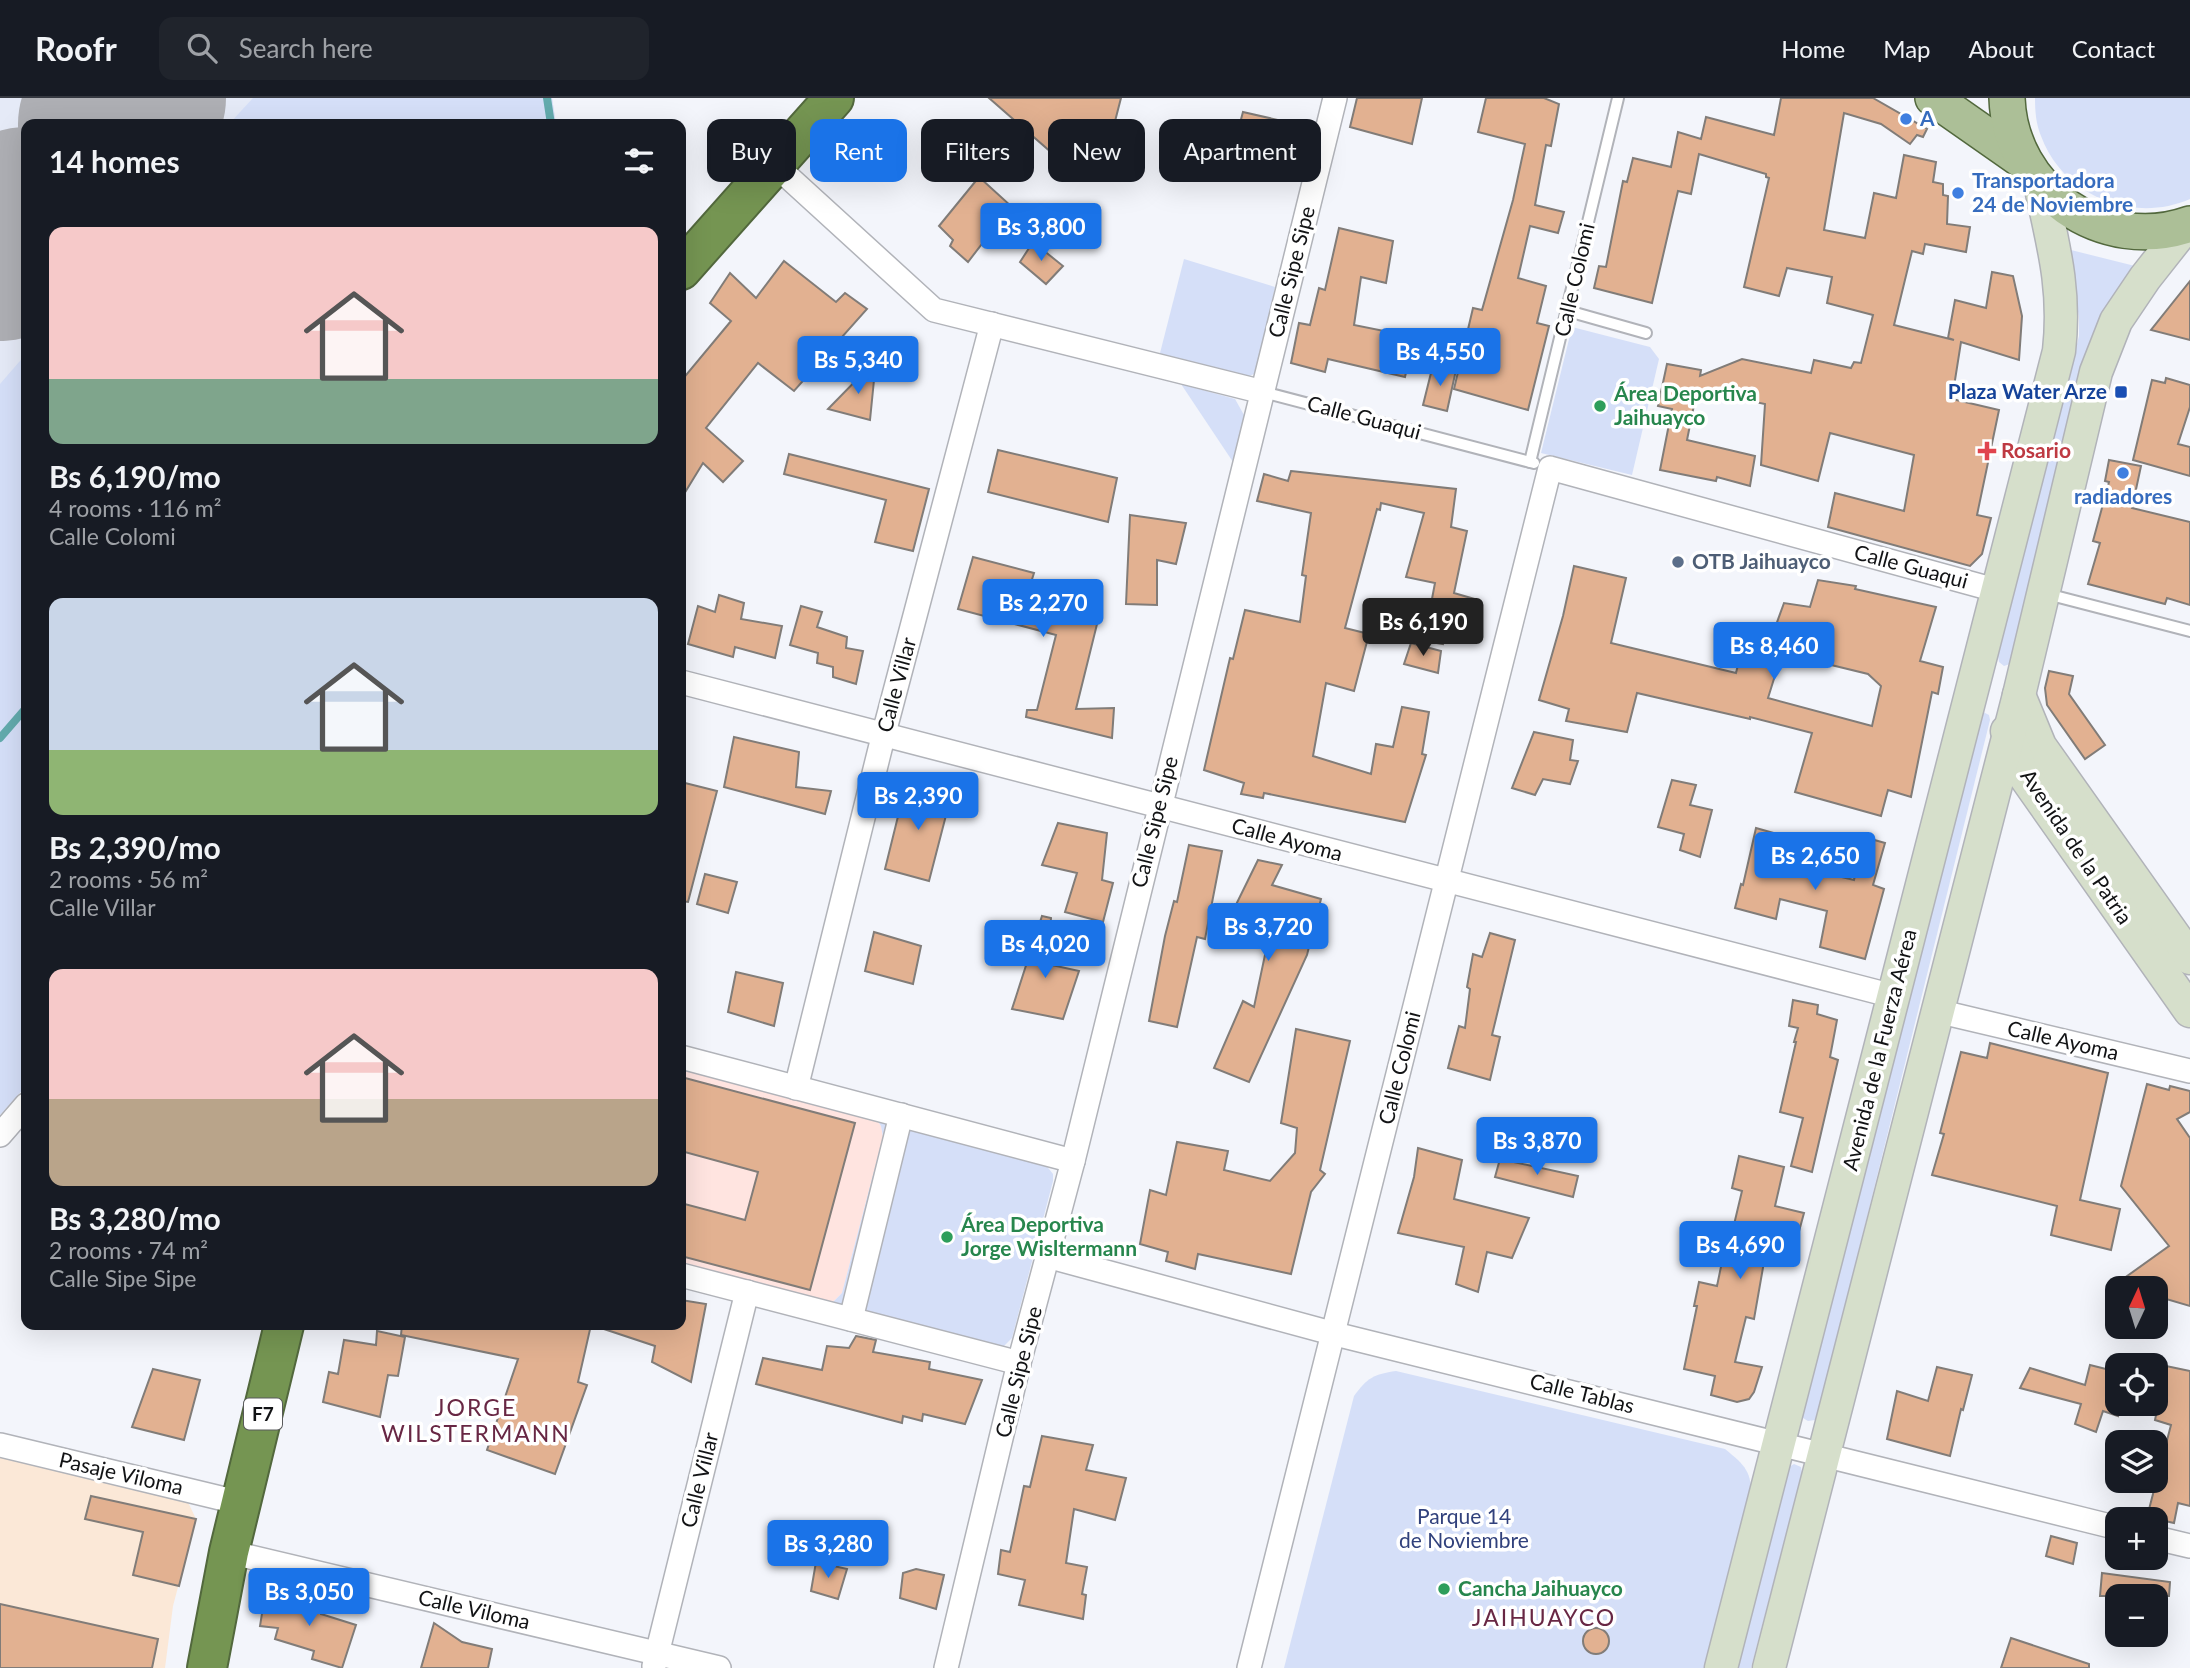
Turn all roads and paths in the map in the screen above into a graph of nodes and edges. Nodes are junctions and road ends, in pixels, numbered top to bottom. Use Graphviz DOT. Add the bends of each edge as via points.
graph roads {
  1 [pos="834,98"];
  2 [pos="1335,98"];
  3 [pos="1618,98"];
  4 [pos="1933,98"];
  5 [pos="2007,98"];
  6 [pos="796,140"];
  7 [pos="2032,173"];
  8 [pos="758,182"];
  9 [pos="794,182"];
  10 [pos="2188,225"];
  11 [pos="686,264"];
  12 [pos="1568,311"];
  13 [pos="992,324"];
  14 [pos="1646,332"];
  15 [pos="1263,392"];
  16 [pos="1540,465"];
  17 [pos="1999,591"];
  18 [pos="2044,594"];
  19 [pos="2190,631"];
  20 [pos="1977,674"];
  21 [pos="686,683"];
  22 [pos="2019,695"];
  23 [pos="2008,732"];
  24 [pos="884,733"];
  25 [pos="2042,801"];
  26 [pos="1158,807"];
  27 [pos="1985,822"];
  28 [pos="1445,881"];
  29 [pos="2190,958"];
  30 [pos="1893,996"];
  31 [pos="1937,1011"];
  32 [pos="2190,1011"];
  33 [pos="686,1058"];
  34 [pos="2190,1071"];
  35 [pos="796,1088"];
  36 [pos="21,1111"];
  37 [pos="901,1115"];
  38 [pos="0,1135"];
  39 [pos="1073,1161"];
  40 [pos="1047,1256"];
  41 [pos="686,1276"];
  42 [pos="747,1292"];
  43 [pos="851,1319"];
  44 [pos="283,1330"];
  45 [pos="1335,1334"];
  46 [pos="1019,1363"];
  47 [pos="1779,1443"];
  48 [pos="0,1445"];
  49 [pos="1825,1454"];
  50 [pos="241,1503"];
  51 [pos="2105,1525"];
  52 [pos="2168,1541"];
  53 [pos="2190,1546"];
  54 [pos="229,1552"];
  55 [pos="655,1660"];
  56 [pos="207,1668"];
  57 [pos="719,1668"];
  58 [pos="946,1668"];
  59 [pos="1249,1668"];
  60 [pos="1721,1668"];
  61 [pos="1769,1668"];
  1 -- 6 [label="highway"];
  2 -- 15 [label="street, Calle Sipe Sipe"];
  3 -- 12 [label="lane, Calle Colomi"];
  4 -- 7 [label="main road"];
  5 -- 7 [label="main road" via="2013,137"];
  7 -- 10 [label="main road" via="2070,211 2107,227 2147,232"];
  7 -- 17 [label="main road, Avenida de la Fuerza Aérea" via="2055,253 2063,317 2059,351"];
  8 -- 11 [label="highway"];
  9 -- 13 [label="street, Calle Guaqui" via="934,310"];
  10 -- 18 [label="main road" via="2116,321 2096,372"];
  12 -- 14 [label="lane"];
  12 -- 16 [label="lane, Calle Colomi"];
  13 -- 15 [label="street, Calle Guaqui"];
  13 -- 24 [label="street, Calle Villar"];
  15 -- 16 [label="lane, Calle Guaqui"];
  15 -- 26 [label="street, Calle Sipe Sipe"];
  16 -- 17 [label="street, Calle Guaqui"];
  16 -- 28 [label="street, Calle Colomi"];
  17 -- 20 [label="main road, Avenida de la Fuerza Aérea"];
  18 -- 19 [label="lane"];
  18 -- 22 [label="main road"];
  20 -- 23 [label="main road, Avenida de la Patria"];
  20 -- 30 [label="main road, Avenida de la Fuerza Aérea"];
  21 -- 24 [label="street, Calle Ayoma"];
  22 -- 23 [label="main road"];
  22 -- 29 [label="main road, Avenida de la Patria" via="2040,746"];
  23 -- 25 [label="main road, Avenida de la Patria" via="2021,771"];
  23 -- 27 [label="main road"];
  24 -- 26 [label="street, Calle Ayoma"];
  24 -- 35 [label="street, Calle Villar"];
  25 -- 27 [label="main road" via="2010,797"];
  25 -- 32 [label="main road, Avenida de la Patria"];
  26 -- 28 [label="street, Calle Ayoma"];
  26 -- 39 [label="street, Calle Sipe Sipe"];
  27 -- 31 [label="main road"];
  28 -- 30 [label="street, Calle Ayoma"];
  28 -- 45 [label="street, Calle Colomi"];
  30 -- 47 [label="main road, Avenida de la Fuerza Aérea"];
  31 -- 34 [label="street, Calle Ayoma"];
  31 -- 49 [label="main road"];
  33 -- 35 [label="street"];
  35 -- 37 [label="street"];
  36 -- 38 [label="street"];
  37 -- 39 [label="street"];
  37 -- 43 [label="street"];
  39 -- 40 [label="street, Calle Sipe Sipe"];
  40 -- 45 [label="street, Calle Tablas"];
  40 -- 46 [label="street, Calle Sipe Sipe"];
  41 -- 42 [label="street"];
  42 -- 43 [label="street"];
  42 -- 55 [label="street, Calle Villar"];
  43 -- 46 [label="street"];
  44 -- 50 [label="highway, F7"];
  45 -- 47 [label="street, Calle Tablas"];
  45 -- 59 [label="street, Calle Colomi"];
  46 -- 58 [label="street, Calle Sipe Sipe"];
  47 -- 49 [label="street, Calle Tablas"];
  47 -- 60 [label="main road, Avenida de la Fuerza Aérea"];
  48 -- 50 [label="street, Pasaje Viloma"];
  49 -- 51 [label="street, Calle Tablas"];
  49 -- 61 [label="main road"];
  50 -- 54 [label="highway, F7"];
  52 -- 53 [label="street"];
  54 -- 55 [label="street, Calle Viloma"];
  54 -- 56 [label="highway, F7"];
  55 -- 57 [label="street, Calle Viloma"];
}
